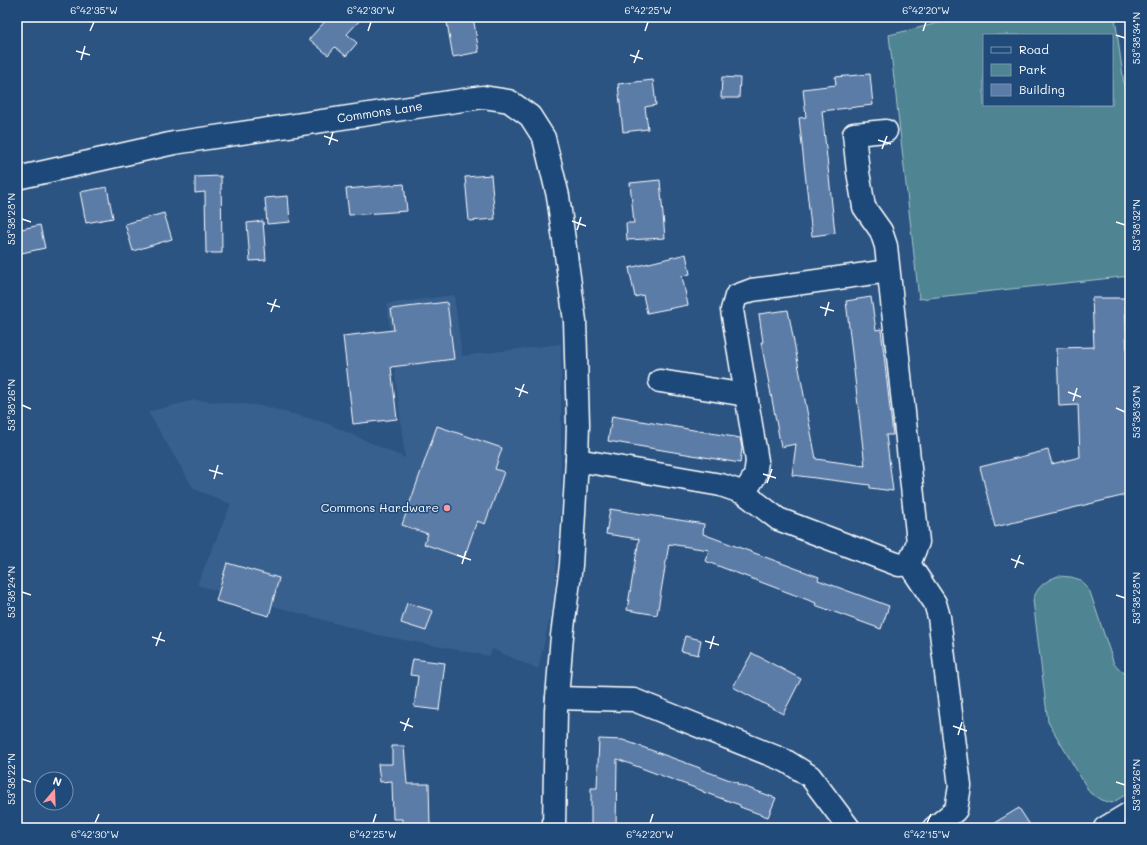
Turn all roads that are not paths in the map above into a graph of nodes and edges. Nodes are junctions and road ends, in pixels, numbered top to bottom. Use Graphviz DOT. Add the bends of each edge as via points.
graph roads {
  1 [pos="886,131"];
  2 [pos="17,178"];
  3 [pos="888,271"];
  4 [pos="660,381"];
  5 [pos="746,395"];
  6 [pos="577,460"];
  7 [pos="744,494"];
  8 [pos="909,564"];
  9 [pos="557,698"];
  10 [pos="1130,813"];
  11 [pos="554,828"];
  12 [pos="849,828"];
  13 [pos="934,828"];
  14 [pos="1105,828"];
  1 -- 3 [label="street" via="854,134 864,207 881,231 886,246"];
  2 -- 6 [label="street, Commons Lane" via="174,143 483,97 509,101 530,116 544,138 558,196 575,322"];
  3 -- 5 [label="street" via="752,290 736,296 732,310"];
  3 -- 8 [label="street" via="918,542"];
  4 -- 5 [label="street"];
  5 -- 7 [label="street" via="757,461 755,476"];
  6 -- 7 [label="street" via="721,485"];
  6 -- 9 [label="street, Commons Lane" via="571,565"];
  7 -- 8 [label="street" via="778,519 899,565"];
  8 -- 13 [label="street" via="935,603 939,616 960,786 956,810"];
  9 -- 11 [label="street, Commons Lane"];
  9 -- 12 [label="street" via="634,700 786,761 810,776"];
  10 -- 14 [label="street"];
}
